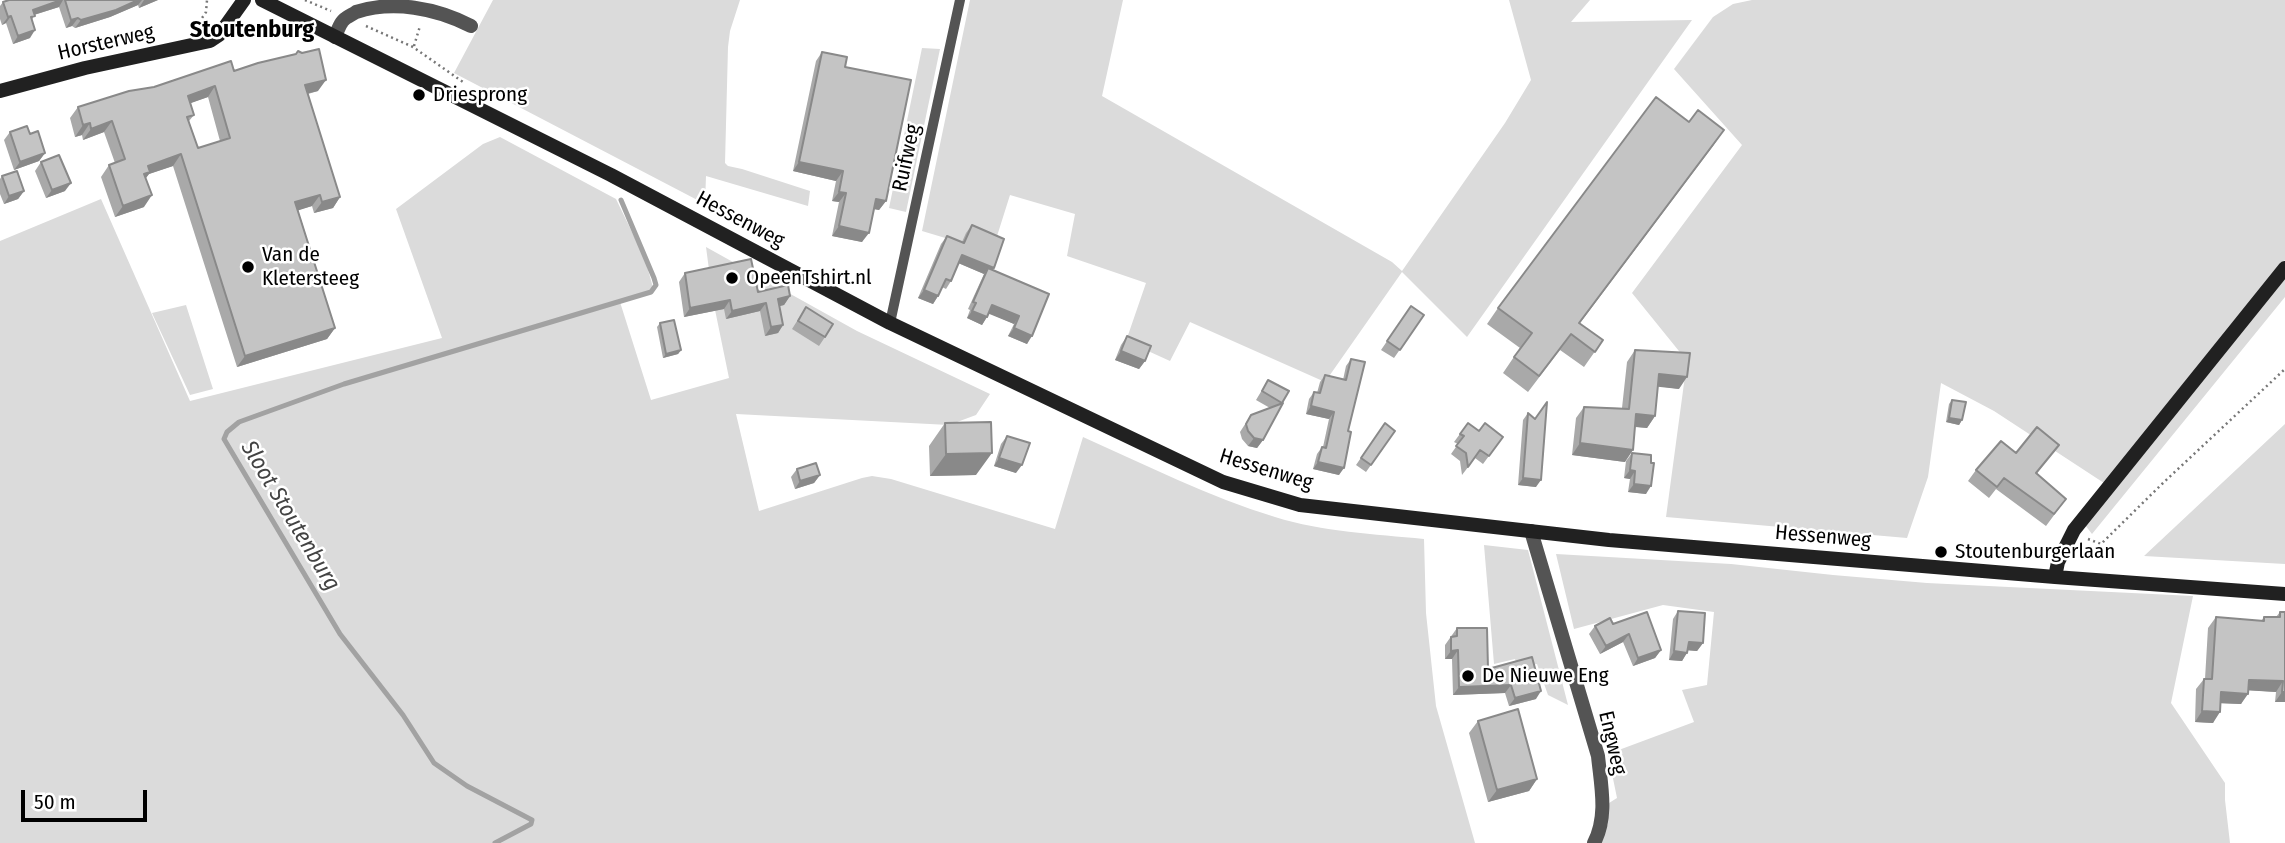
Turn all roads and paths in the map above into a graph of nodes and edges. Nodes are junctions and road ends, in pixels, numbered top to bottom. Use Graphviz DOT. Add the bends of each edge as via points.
graph roads {
  1 [pos="244,0"];
  2 [pos="262,0"];
  3 [pos="960,0"];
  4 [pos="423,5"];
  5 [pos="471,26"];
  6 [pos="335,37"];
  7 [pos="414,47"];
  8 [pos="0,91"];
  9 [pos="2285,268"];
  10 [pos="890,323"];
  11 [pos="2285,369"];
  12 [pos="2074,530"];
  13 [pos="1531,531"];
  14 [pos="2055,577"];
  15 [pos="2285,594"];
  16 [pos="1594,843"];
  1 -- 8 [label="street, Horsterweg" via="210,41"];
  2 -- 6 [label="street, Hessenweg"];
  3 -- 10 [label="lane, Ruifweg"];
  4 -- 5 [label="street"];
  4 -- 6 [label="street" via="371,3 343,21"];
  4 -- 7 [label="path"];
  6 -- 10 [label="street, Hessenweg" via="611,175"];
  9 -- 12 [label="street"];
  10 -- 13 [label="street, Hessenweg" via="1223,482 1300,505"];
  11 -- 12 [label="path" via="2101,544"];
  12 -- 14 [label="street"];
  13 -- 14 [label="street, Hessenweg"];
  13 -- 16 [label="street, Engweg" via="1598,756 1601,829"];
  14 -- 15 [label="street, Hessenweg"];
}
